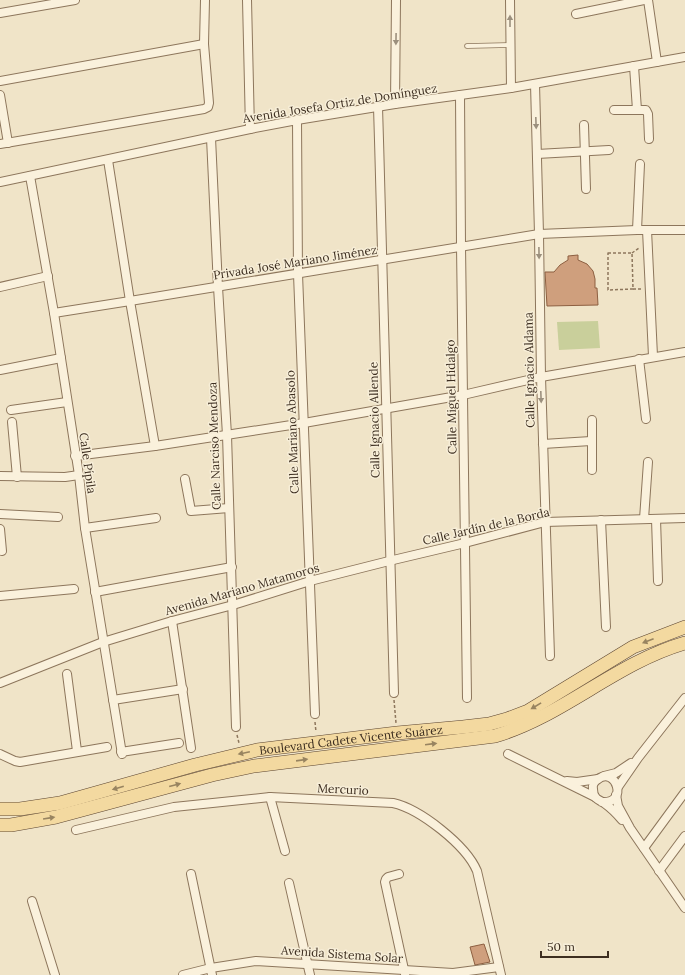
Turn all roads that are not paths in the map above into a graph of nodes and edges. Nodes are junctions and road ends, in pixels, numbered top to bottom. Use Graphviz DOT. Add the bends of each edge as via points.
graph roads {
  1 [pos="75,0"];
  2 [pos="205,0"];
  3 [pos="247,0"];
  4 [pos="396,0"];
  5 [pos="510,0"];
  6 [pos="644,0"];
  7 [pos="648,0"];
  8 [pos="0,12"];
  9 [pos="576,14"];
  10 [pos="204,44"];
  11 [pos="510,45"];
  12 [pos="467,46"];
  13 [pos="685,57"];
  14 [pos="657,62"];
  15 [pos="634,66"];
  16 [pos="0,81"];
  17 [pos="535,84"];
  18 [pos="511,88"];
  19 [pos="0,95"];
  20 [pos="460,95"];
  21 [pos="395,104"];
  22 [pos="378,107"];
  23 [pos="614,110"];
  24 [pos="637,110"];
  25 [pos="297,120"];
  26 [pos="584,125"];
  27 [pos="250,129"];
  28 [pos="211,138"];
  29 [pos="649,139"];
  30 [pos="4,144"];
  31 [pos="609,150"];
  32 [pos="585,151"];
  33 [pos="537,154"];
  34 [pos="108,160"];
  35 [pos="640,164"];
  36 [pos="30,176"];
  37 [pos="0,182"];
  38 [pos="586,189"];
  39 [pos="637,230"];
  40 [pos="648,230"];
  41 [pos="685,230"];
  42 [pos="539,234"];
  43 [pos="461,246"];
  44 [pos="383,260"];
  45 [pos="298,274"];
  46 [pos="48,276"];
  47 [pos="0,286"];
  48 [pos="218,287"];
  49 [pos="130,301"];
  50 [pos="54,312"];
  51 [pos="685,352"];
  52 [pos="653,356"];
  53 [pos="61,358"];
  54 [pos="638,359"];
  55 [pos="0,370"];
  56 [pos="541,377"];
  57 [pos="462,395"];
  58 [pos="67,402"];
  59 [pos="386,409"];
  60 [pos="11,410"];
  61 [pos="646,419"];
  62 [pos="592,420"];
  63 [pos="12,422"];
  64 [pos="304,423"];
  65 [pos="227,435"];
  66 [pos="591,442"];
  67 [pos="543,444"];
  68 [pos="155,446"];
  69 [pos="75,456"];
  70 [pos="648,462"];
  71 [pos="592,470"];
  72 [pos="79,475"];
  73 [pos="0,476"];
  74 [pos="17,477"];
  75 [pos="185,479"];
  76 [pos="229,508"];
  77 [pos="0,514"];
  78 [pos="58,517"];
  79 [pos="156,518"];
  80 [pos="685,518"];
  81 [pos="644,519"];
  82 [pos="656,519"];
  83 [pos="601,520"];
  84 [pos="545,522"];
  85 [pos="85,528"];
  86 [pos="0,529"];
  87 [pos="465,543"];
  88 [pos="2,551"];
  89 [pos="389,560"];
  90 [pos="232,567"];
  91 [pos="310,581"];
  92 [pos="658,581"];
  93 [pos="74,589"];
  94 [pos="95,592"];
  95 [pos="0,596"];
  96 [pos="233,605"];
  97 [pos="172,622"];
  98 [pos="606,627"];
  99 [pos="685,627"];
  100 [pos="103,642"];
  101 [pos="685,643"];
  102 [pos="550,656"];
  103 [pos="67,674"];
  104 [pos="0,683"];
  105 [pos="183,689"];
  106 [pos="394,692"];
  107 [pos="467,698"];
  108 [pos="685,698"];
  109 [pos="113,700"];
  110 [pos="315,714"];
  111 [pos="236,727"];
  112 [pos="179,743"];
  113 [pos="107,747"];
  114 [pos="191,748"];
  115 [pos="78,751"];
  116 [pos="0,754"];
  117 [pos="508,754"];
  118 [pos="638,758"];
  119 [pos="601,777"];
  120 [pos="562,780"];
  121 [pos="617,791"];
  122 [pos="685,792"];
  123 [pos="270,797"];
  124 [pos="599,799"];
  125 [pos="0,804"];
  126 [pos="0,809"];
  127 [pos="20,809"];
  128 [pos="5,825"];
  129 [pos="630,828"];
  130 [pos="76,830"];
  131 [pos="0,835"];
  132 [pos="685,836"];
  133 [pos="644,848"];
  134 [pos="285,851"];
  135 [pos="660,871"];
  136 [pos="191,874"];
  137 [pos="399,874"];
  138 [pos="289,883"];
  139 [pos="32,901"];
  140 [pos="685,908"];
  141 [pos="308,964"];
  142 [pos="500,971"];
  143 [pos="212,972"];
  144 [pos="405,973"];
  145 [pos="55,975"];
  146 [pos="183,975"];
  147 [pos="310,975"];
  1 -- 8 [label="street"];
  2 -- 10 [label="street"];
  3 -- 27 [label="street"];
  4 -- 21 [label="street, one-way"];
  11 -- 5 [label="street, one-way"];
  6 -- 9 [label="street"];
  7 -- 14 [label="street"];
  10 -- 16 [label="street"];
  10 -- 30 [label="street" via="208,107"];
  11 -- 12 [label="lane"];
  11 -- 18 [label="street"];
  13 -- 14 [label="street, Avenida Josefa Ortiz de Domínguez"];
  14 -- 15 [label="street, Avenida Josefa Ortiz de Domínguez"];
  15 -- 17 [label="street, Avenida Josefa Ortiz de Domínguez"];
  15 -- 24 [label="street"];
  17 -- 18 [label="street, Avenida Josefa Ortiz de Domínguez"];
  17 -- 33 [label="street, Calle Ignacio Aldama, one-way"];
  18 -- 20 [label="street, Avenida Josefa Ortiz de Domínguez"];
  19 -- 30 [label="street"];
  20 -- 21 [label="street, Avenida Josefa Ortiz de Domínguez"];
  20 -- 43 [label="street, Calle Miguel Hidalgo"];
  21 -- 22 [label="street, Avenida Josefa Ortiz de Domínguez"];
  22 -- 25 [label="street, Avenida Josefa Ortiz de Domínguez"];
  22 -- 44 [label="street, Calle Ignacio Allende"];
  23 -- 24 [label="street"];
  24 -- 29 [label="street" via="647,112"];
  25 -- 27 [label="street, Avenida Josefa Ortiz de Domínguez"];
  25 -- 45 [label="street, Calle Mariano Abasolo"];
  26 -- 32 [label="street"];
  27 -- 28 [label="street, Avenida Josefa Ortiz de Domínguez"];
  28 -- 34 [label="street, Avenida Josefa Ortiz de Domínguez"];
  28 -- 48 [label="street, Calle Narciso Mendoza"];
  31 -- 32 [label="street"];
  32 -- 33 [label="street"];
  32 -- 38 [label="street"];
  33 -- 42 [label="street, Calle Ignacio Aldama"];
  34 -- 36 [label="street, Avenida Josefa Ortiz de Domínguez"];
  34 -- 49 [label="street"];
  35 -- 39 [label="street"];
  36 -- 37 [label="street, Avenida Josefa Ortiz de Domínguez"];
  36 -- 46 [label="street, Calle Pípila"];
  39 -- 40 [label="street, Privada José Mariano Jiménez"];
  39 -- 42 [label="street, Privada José Mariano Jiménez"];
  40 -- 41 [label="street, Privada José Mariano Jiménez"];
  40 -- 52 [label="street"];
  42 -- 43 [label="street, Privada José Mariano Jiménez"];
  42 -- 56 [label="street, Calle Ignacio Aldama, one-way"];
  43 -- 44 [label="street, Privada José Mariano Jiménez"];
  43 -- 57 [label="street, Calle Miguel Hidalgo"];
  44 -- 45 [label="street, Privada José Mariano Jiménez"];
  44 -- 59 [label="street, Calle Ignacio Allende"];
  45 -- 48 [label="street, Privada José Mariano Jiménez"];
  45 -- 64 [label="street, Calle Mariano Abasolo"];
  46 -- 47 [label="street"];
  46 -- 50 [label="street, Calle Pípila"];
  48 -- 49 [label="street, Privada José Mariano Jiménez"];
  48 -- 65 [label="street, Calle Narciso Mendoza"];
  49 -- 50 [label="street, Privada José Mariano Jiménez"];
  49 -- 68 [label="street"];
  50 -- 53 [label="street, Calle Pípila"];
  51 -- 52 [label="street"];
  52 -- 54 [label="street"];
  53 -- 55 [label="street"];
  53 -- 58 [label="street, Calle Pípila"];
  54 -- 56 [label="street"];
  54 -- 61 [label="street"];
  56 -- 57 [label="street"];
  56 -- 67 [label="street, Calle Ignacio Aldama, one-way"];
  57 -- 59 [label="street"];
  57 -- 87 [label="street, Calle Miguel Hidalgo"];
  58 -- 60 [label="street"];
  58 -- 69 [label="street, Calle Pípila"];
  59 -- 64 [label="street"];
  59 -- 89 [label="street, Calle Ignacio Allende"];
  62 -- 66 [label="street"];
  63 -- 74 [label="street"];
  64 -- 65 [label="street"];
  64 -- 91 [label="street, Calle Mariano Abasolo"];
  65 -- 68 [label="street"];
  65 -- 76 [label="street, Calle Narciso Mendoza"];
  66 -- 67 [label="street"];
  66 -- 71 [label="street"];
  67 -- 84 [label="street, Calle Ignacio Aldama"];
  68 -- 69 [label="street"];
  69 -- 72 [label="street, Calle Pípila"];
  70 -- 81 [label="street"];
  72 -- 74 [label="street"];
  72 -- 85 [label="street, Calle Pípila"];
  73 -- 74 [label="street"];
  75 -- 76 [label="street" via="190,511"];
  76 -- 90 [label="street, Calle Narciso Mendoza"];
  77 -- 78 [label="street"];
  79 -- 85 [label="street"];
  80 -- 82 [label="street, Calle Jardín de la Borda"];
  81 -- 82 [label="street, Calle Jardín de la Borda"];
  81 -- 83 [label="street, Calle Jardín de la Borda"];
  82 -- 92 [label="street"];
  83 -- 84 [label="street, Calle Jardín de la Borda"];
  83 -- 98 [label="street"];
  84 -- 87 [label="street, Calle Jardín de la Borda"];
  84 -- 102 [label="street, Calle Ignacio Aldama"];
  85 -- 94 [label="street, Calle Pípila"];
  86 -- 88 [label="street"];
  87 -- 89 [label="street, Calle Jardín de la Borda"];
  87 -- 107 [label="street, Calle Miguel Hidalgo"];
  89 -- 91 [label="street, Avenida Mariano Matamoros"];
  89 -- 106 [label="street, Calle Ignacio Allende"];
  90 -- 94 [label="street"];
  90 -- 96 [label="street, Calle Narciso Mendoza"];
  91 -- 96 [label="street, Avenida Mariano Matamoros"];
  91 -- 110 [label="street, Calle Mariano Abasolo"];
  93 -- 95 [label="street"];
  94 -- 100 [label="street, Calle Pípila"];
  96 -- 97 [label="street, Avenida Mariano Matamoros"];
  96 -- 111 [label="street, Calle Narciso Mendoza"];
  97 -- 100 [label="street, Avenida Mariano Matamoros"];
  97 -- 105 [label="street"];
  99 -- 127 [label="main road, Boulevard Cadete Vicente Suárez, one-way" via="632,647 528,711 490,724 273,748 240,754 74,800"];
  100 -- 104 [label="street, Avenida Mariano Matamoros"];
  100 -- 109 [label="street, Calle Pípila"];
  128 -- 101 [label="main road, Boulevard Cadete Vicente Suárez, one-way" via="56,817 254,766 495,736 535,721 627,667 665,648"];
  103 -- 115 [label="street"];
  105 -- 109 [label="street"];
  105 -- 114 [label="street"];
  108 -- 118 [label="street"];
  109 -- 112 [label="street, Calle Pípila" via="122,753"];
  113 -- 115 [label="street"];
  115 -- 116 [label="street" via="20,762"];
  117 -- 120 [label="street"];
  118 -- 119 [label="street" via="620,770"];
  118 -- 121 [label="street"];
  119 -- 120 [label="street" via="577,782"];
  119 -- 121 [label="street" via="614,780"];
  119 -- 124 [label="street" via="593,785 593,793"];
  120 -- 124 [label="street"];
  121 -- 124 [label="street" via="610,801"];
  121 -- 129 [label="street" via="618,806"];
  122 -- 133 [label="street"];
  123 -- 130 [label="street, Mercurio" via="174,807"];
  123 -- 134 [label="street"];
  123 -- 142 [label="street, Mercurio" via="393,803 402,805 438,826 469,857 477,871"];
  124 -- 129 [label="street"];
  125 -- 127 [label="main road"];
  126 -- 127 [label="main road, Boulevard Cadete Vicente Suárez"];
  128 -- 131 [label="main road"];
  129 -- 133 [label="street"];
  132 -- 135 [label="street"];
  133 -- 135 [label="street"];
  135 -- 140 [label="street"];
  136 -- 143 [label="street"];
  137 -- 144 [label="street" via="388,877 385,882"];
  138 -- 141 [label="street"];
  139 -- 145 [label="street"];
  141 -- 143 [label="street, Avenida Sistema Solar" via="256,961"];
  141 -- 144 [label="street, Avenida Sistema Solar"];
  141 -- 147 [label="street"];
  142 -- 144 [label="street, Avenida Sistema Solar"];
  143 -- 146 [label="street, Avenida Sistema Solar"];
}
